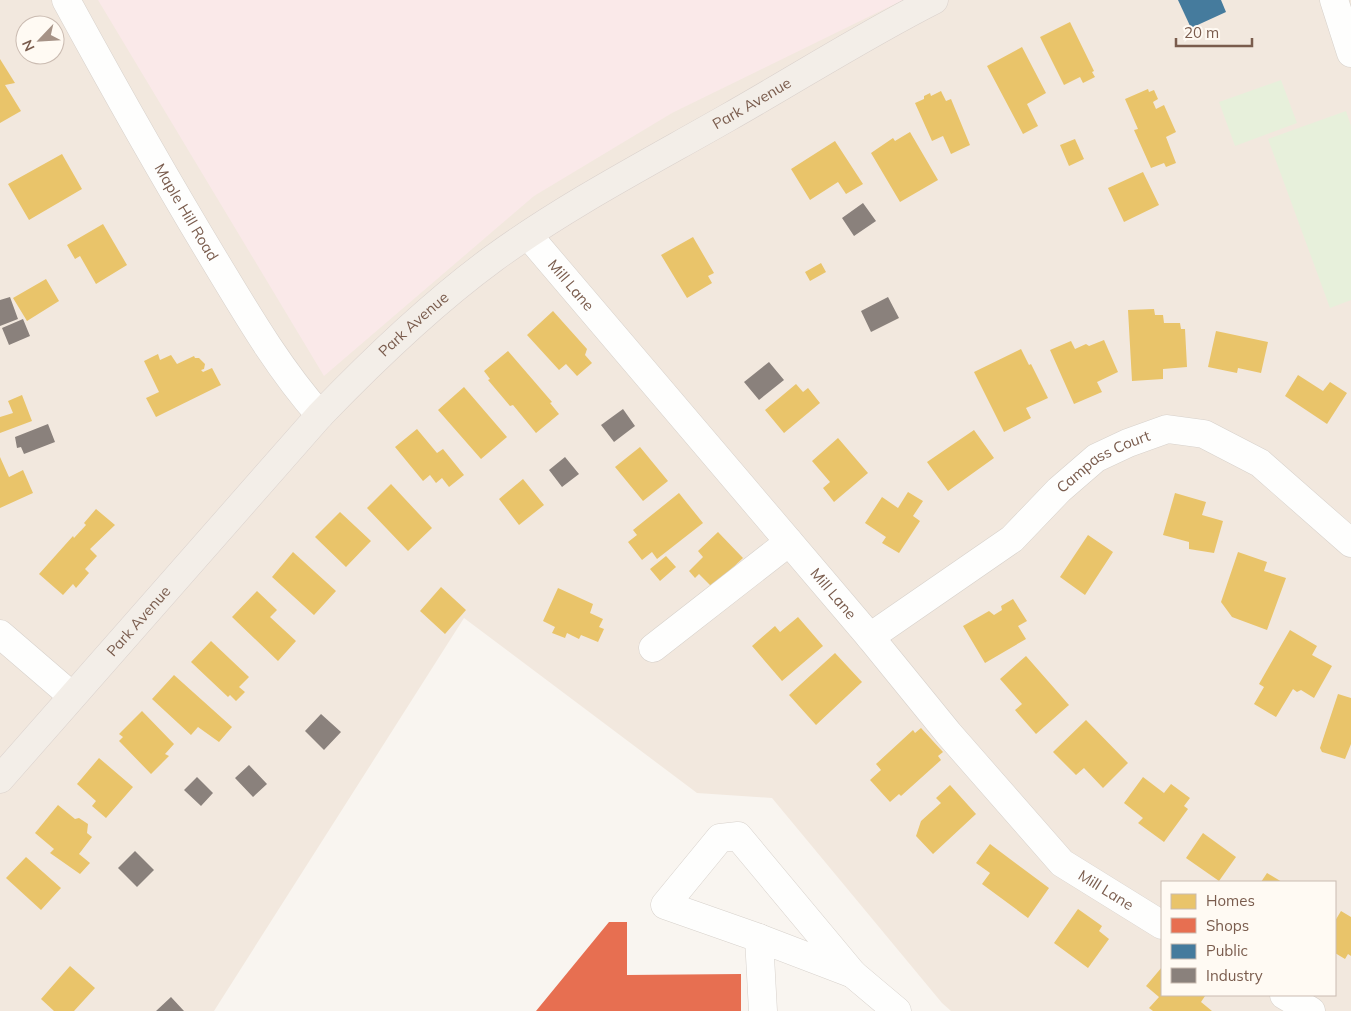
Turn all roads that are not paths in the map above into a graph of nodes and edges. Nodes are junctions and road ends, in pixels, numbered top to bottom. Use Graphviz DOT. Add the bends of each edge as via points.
graph roads {
  1 [pos="66,0"];
  2 [pos="934,0"];
  3 [pos="1334,0"];
  4 [pos="1351,53"];
  5 [pos="528,235"];
  6 [pos="320,415"];
  7 [pos="789,542"];
  8 [pos="1351,543"];
  9 [pos="0,634"];
  10 [pos="870,637"];
  11 [pos="653,648"];
  12 [pos="72,696"];
  13 [pos="0,779"];
  14 [pos="1161,924"];
  15 [pos="759,938"];
  16 [pos="853,974"];
  17 [pos="1286,996"];
  18 [pos="763,1011"];
  19 [pos="897,1011"];
  20 [pos="1311,1011"];
  1 -- 6 [label="street, Maple Hill Road" via="165,178 231,287 298,390"];
  2 -- 5 [label="main road, Park Avenue" via="608,185"];
  3 -- 4 [label="street"];
  5 -- 6 [label="main road, Park Avenue" via="492,259 430,310"];
  5 -- 7 [label="street, Mill Lane"];
  6 -- 12 [label="main road, Park Avenue"];
  7 -- 10 [label="street, Mill Lane"];
  7 -- 11 [label="street"];
  8 -- 10 [label="street, Campass Court" via="1260,463 1204,434 1167,429 1096,458 1058,490 1012,539"];
  9 -- 12 [label="street"];
  10 -- 14 [label="street, Mill Lane" via="1062,864"];
  12 -- 13 [label="main road, Park Avenue"];
  15 -- 16 [label="street"];
  15 -- 16 [label="street" via="665,905 720,838 738,836"];
  15 -- 18 [label="street"];
  16 -- 19 [label="street"];
  17 -- 20 [label="street"];
}
